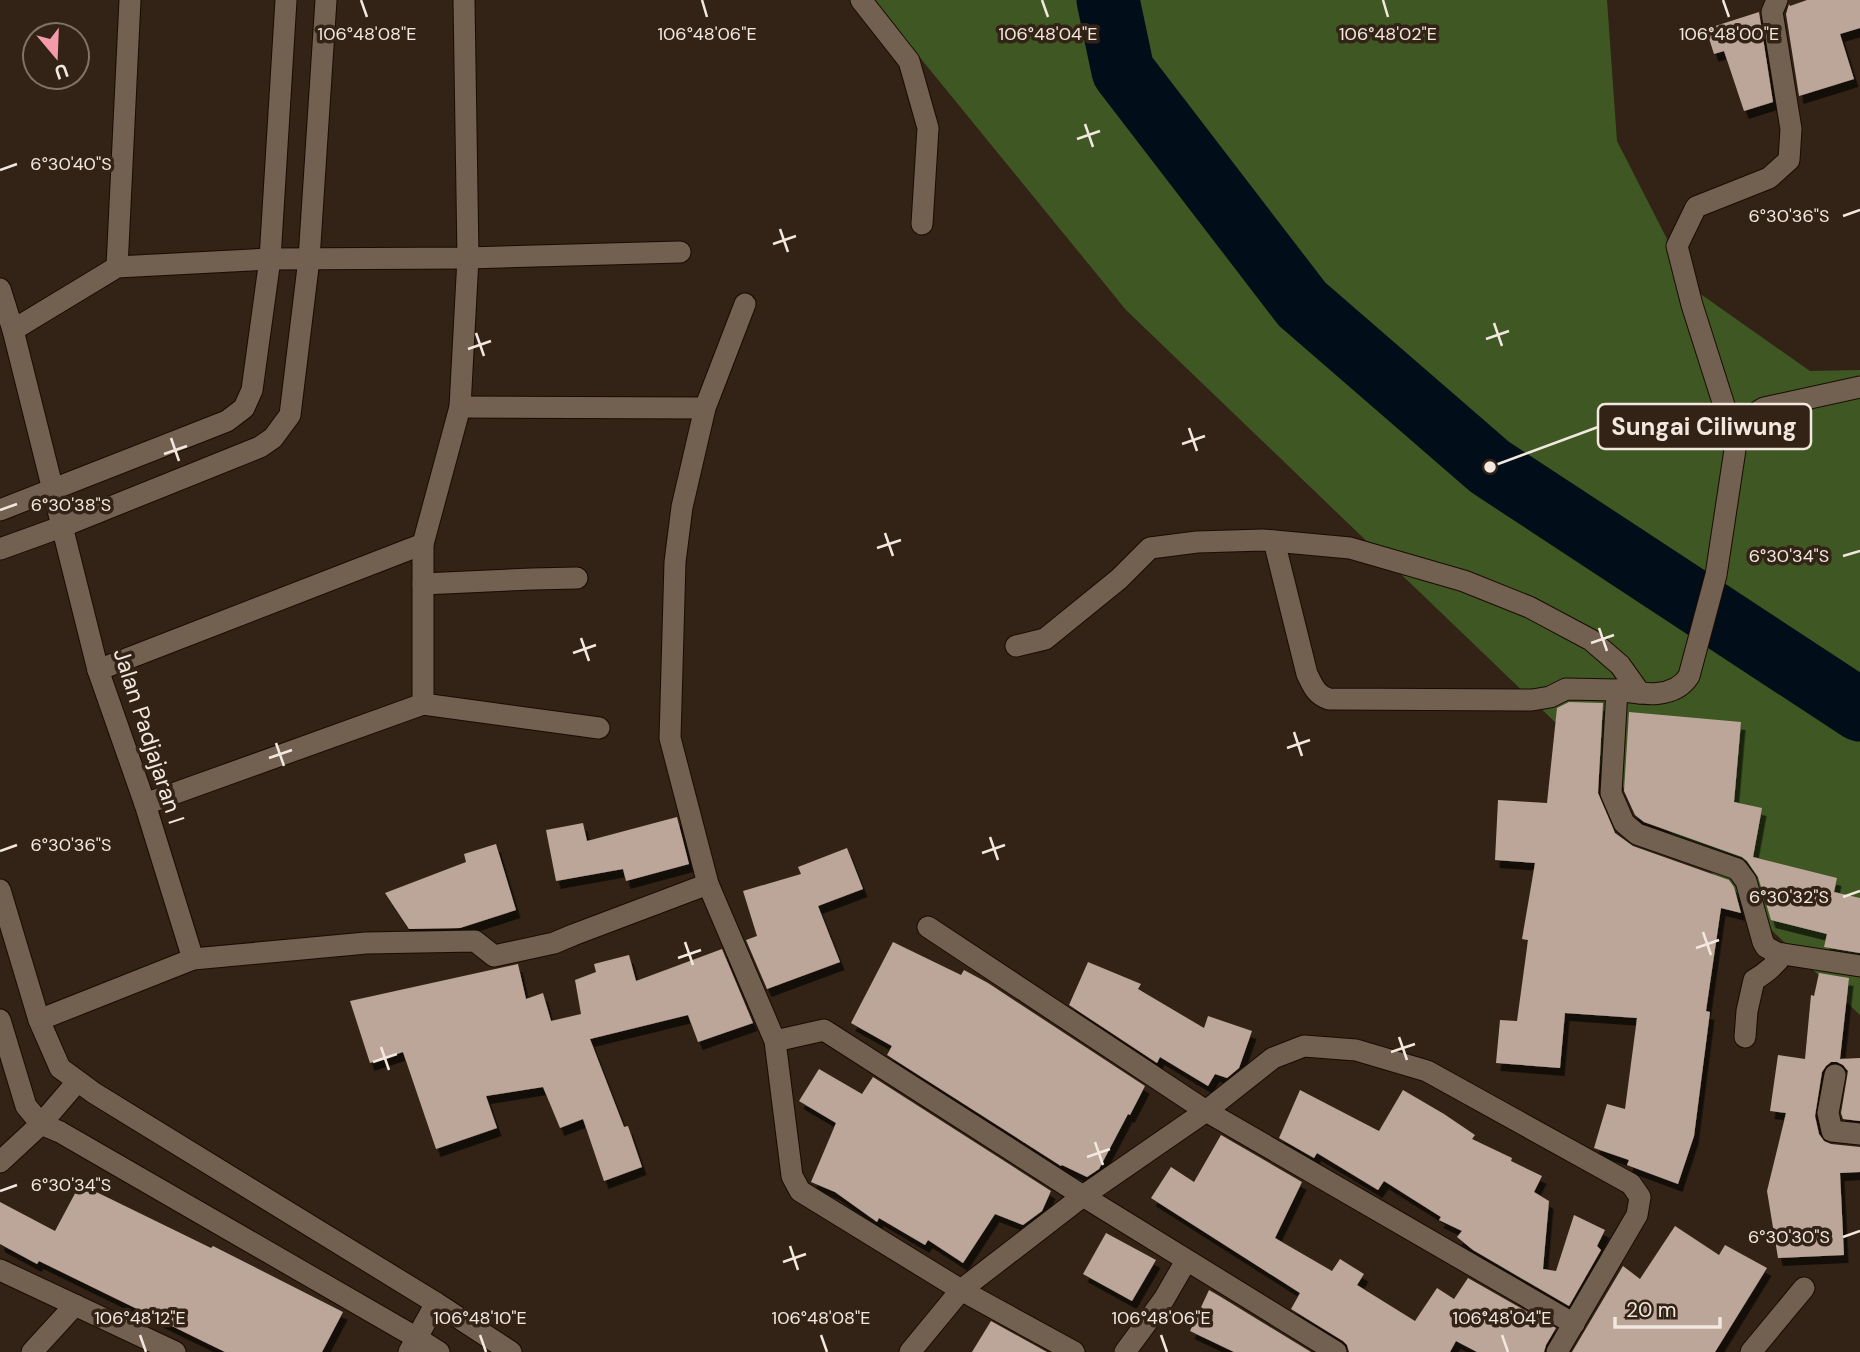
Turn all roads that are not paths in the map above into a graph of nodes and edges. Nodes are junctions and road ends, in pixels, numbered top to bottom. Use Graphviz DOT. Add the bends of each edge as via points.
graph roads {
  1 [pos="130,0"];
  2 [pos="286,0"];
  3 [pos="326,0"];
  4 [pos="464,0"];
  5 [pos="861,0"];
  6 [pos="1777,0"];
  7 [pos="922,224"];
  8 [pos="680,253"];
  9 [pos="468,258"];
  10 [pos="270,259"];
  11 [pos="309,259"];
  12 [pos="117,267"];
  13 [pos="0,289"];
  14 [pos="745,304"];
  15 [pos="13,330"];
  16 [pos="1860,387"];
  17 [pos="460,407"];
  18 [pos="705,408"];
  19 [pos="1736,443"];
  20 [pos="53,490"];
  21 [pos="0,510"];
  22 [pos="61,527"];
  23 [pos="1274,541"];
  24 [pos="423,544"];
  25 [pos="0,549"];
  26 [pos="578,578"];
  27 [pos="423,584"];
  28 [pos="1016,646"];
  29 [pos="98,670"];
  30 [pos="1617,690"];
  31 [pos="1640,693"];
  32 [pos="423,704"];
  33 [pos="599,728"];
  34 [pos="145,804"];
  35 [pos="708,884"];
  36 [pos="0,890"];
  37 [pos="928,928"];
  38 [pos="1783,954"];
  39 [pos="193,960"];
  40 [pos="1860,967"];
  41 [pos="0,1020"];
  42 [pos="39,1020"];
  43 [pos="1745,1037"];
  44 [pos="775,1041"];
  45 [pos="1835,1075"];
  46 [pos="77,1082"];
  47 [pos="1206,1111"];
  48 [pos="41,1124"];
  49 [pos="1860,1134"];
  50 [pos="0,1162"];
  51 [pos="1083,1196"];
  52 [pos="1186,1261"];
  53 [pos="0,1270"];
  54 [pos="1804,1288"];
  55 [pos="961,1290"];
  56 [pos="436,1303"];
  57 [pos="75,1305"];
  58 [pos="1574,1324"];
  59 [pos="413,1345"];
  60 [pos="32,1352"];
  61 [pos="175,1352"];
  62 [pos="439,1352"];
  63 [pos="511,1352"];
  64 [pos="910,1352"];
  65 [pos="1074,1352"];
  66 [pos="1125,1352"];
  67 [pos="1336,1352"];
  68 [pos="1557,1352"];
  69 [pos="1751,1352"];
  1 -- 12 [label="street"];
  2 -- 10 [label="street"];
  3 -- 11 [label="street"];
  4 -- 9 [label="street"];
  5 -- 7 [label="street" via="909,61 928,128"];
  6 -- 19 [label="street" via="1772,12 1791,129 1789,160 1769,178 1696,207 1677,246"];
  8 -- 9 [label="street"];
  9 -- 11 [label="street"];
  9 -- 17 [label="street"];
  10 -- 11 [label="street"];
  10 -- 12 [label="street"];
  10 -- 20 [label="street" via="252,390 244,408 227,421"];
  11 -- 22 [label="street" via="290,415 273,438"];
  12 -- 15 [label="street"];
  13 -- 15 [label="street, Jalan Padjajaran I"];
  14 -- 18 [label="street"];
  15 -- 20 [label="street, Jalan Padjajaran I"];
  16 -- 19 [label="street" via="1764,408 1748,420"];
  17 -- 18 [label="street"];
  17 -- 24 [label="street"];
  18 -- 35 [label="street" via="682,507 675,562 670,738"];
  19 -- 31 [label="street" via="1716,575 1689,676 1680,687"];
  20 -- 21 [label="street"];
  20 -- 22 [label="street, Jalan Padjajaran I"];
  22 -- 25 [label="street"];
  22 -- 29 [label="street, Jalan Padjajaran I"];
  23 -- 28 [label="street" via="1150,548 1045,639"];
  23 -- 30 [label="street" via="1307,674 1322,697 1532,700 1566,689"];
  23 -- 31 [label="street" via="1350,548 1464,581 1529,607 1591,640 1620,665"];
  24 -- 27 [label="street"];
  24 -- 29 [label="street"];
  26 -- 27 [label="street"];
  27 -- 32 [label="street"];
  29 -- 34 [label="street, Jalan Padjajaran I"];
  30 -- 31 [label="street"];
  30 -- 38 [label="street" via="1611,793 1624,823 1637,834 1737,869 1746,881 1763,942"];
  32 -- 33 [label="street"];
  32 -- 34 [label="street"];
  34 -- 39 [label="street, Jalan Padjajaran I"];
  35 -- 39 [label="street" via="554,943 494,956 475,942 380,942"];
  35 -- 44 [label="street"];
  36 -- 42 [label="street"];
  37 -- 47 [label="street"];
  38 -- 40 [label="street"];
  38 -- 43 [label="street" via="1754,980"];
  39 -- 42 [label="street"];
  41 -- 48 [label="street" via="26,1106"];
  42 -- 46 [label="street" via="60,1068"];
  44 -- 51 [label="street" via="824,1030"];
  44 -- 55 [label="street" via="792,1176 800,1191"];
  45 -- 49 [label="street" via="1829,1113 1832,1130"];
  46 -- 48 [label="street"];
  46 -- 56 [label="street"];
  47 -- 51 [label="street"];
  47 -- 58 [label="street"];
  47 -- 58 [label="street" via="1273,1058 1304,1046 1356,1050 1427,1071 1631,1184 1640,1197 1637,1215"];
  48 -- 50 [label="street"];
  48 -- 59 [label="street"];
  51 -- 52 [label="street"];
  51 -- 55 [label="street"];
  52 -- 66 [label="street"];
  52 -- 67 [label="street"];
  53 -- 57 [label="street"];
  54 -- 69 [label="street"];
  55 -- 64 [label="street"];
  55 -- 65 [label="street"];
  56 -- 59 [label="street"];
  56 -- 63 [label="street"];
  57 -- 60 [label="street"];
  57 -- 61 [label="street"];
  58 -- 68 [label="street"];
  59 -- 62 [label="street"];
}
